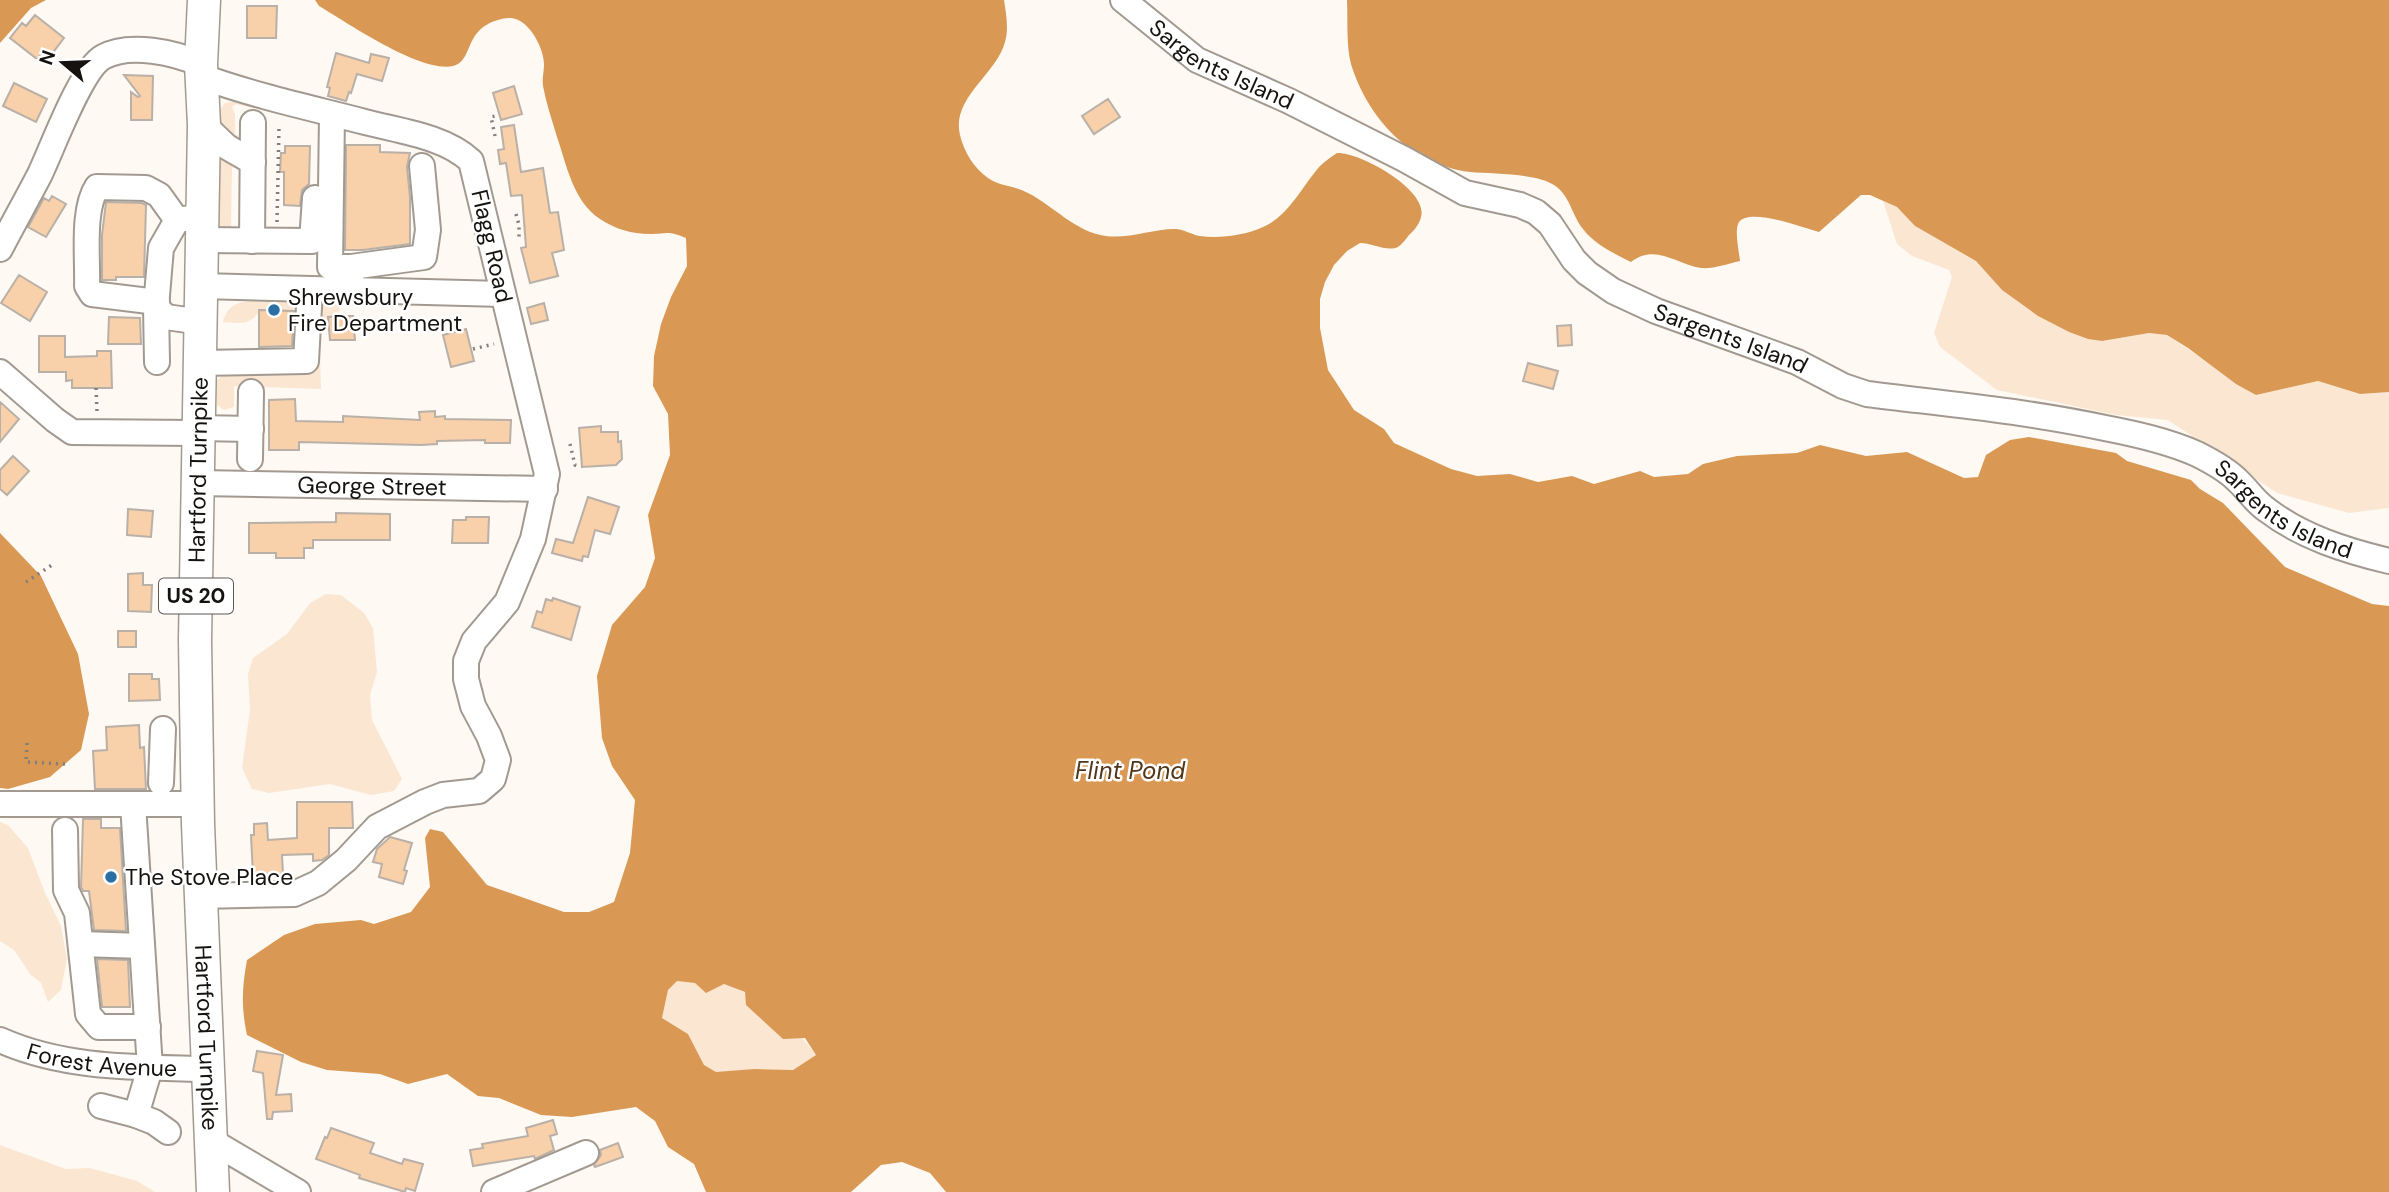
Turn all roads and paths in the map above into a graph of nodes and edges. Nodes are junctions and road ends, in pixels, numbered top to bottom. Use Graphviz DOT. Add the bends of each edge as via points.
graph roads {
  1 [pos="204,0"];
  2 [pos="1123,0"];
  3 [pos="202,71"];
  4 [pos="332,114"];
  5 [pos="499,116"];
  6 [pos="253,122"];
  7 [pos="204,125"];
  8 [pos="279,126"];
  9 [pos="495,136"];
  10 [pos="253,162"];
  11 [pos="422,166"];
  12 [pos="316,177"];
  13 [pos="277,214"];
  14 [pos="516,214"];
  15 [pos="193,225"];
  16 [pos="519,239"];
  17 [pos="252,241"];
  18 [pos="0,250"];
  19 [pos="351,279"];
  20 [pos="202,286"];
  21 [pos="310,289"];
  22 [pos="503,294"];
  23 [pos="156,305"];
  24 [pos="201,322"];
  25 [pos="157,362"];
  26 [pos="200,363"];
  27 [pos="0,372"];
  28 [pos="251,392"];
  29 [pos="251,429"];
  30 [pos="198,430"];
  31 [pos="570,444"];
  32 [pos="250,459"];
  33 [pos="578,466"];
  34 [pos="199,483"];
  35 [pos="545,489"];
  36 [pos="2389,561"];
  37 [pos="52,565"];
  38 [pos="26,582"];
  39 [pos="163,729"];
  40 [pos="27,743"];
  41 [pos="162,756"];
  42 [pos="197,758"];
  43 [pos="65,764"];
  44 [pos="161,783"];
  45 [pos="0,804"];
  46 [pos="133,804"];
  47 [pos="197,804"];
  48 [pos="65,830"];
  49 [pos="200,896"];
  50 [pos="81,944"];
  51 [pos="142,946"];
  52 [pos="148,1027"];
  53 [pos="0,1041"];
  54 [pos="150,1068"];
  55 [pos="206,1069"];
  56 [pos="101,1106"];
  57 [pos="136,1115"];
  58 [pos="168,1132"];
  59 [pos="210,1140"];
  60 [pos="586,1153"];
  61 [pos="212,1192"];
  62 [pos="298,1192"];
  63 [pos="494,1192"];
  1 -- 3 [label="main road, Hartford Turnpike / US 20"];
  2 -- 36 [label="street, Sargents Island" via="1197,60 1273,93 1465,193 1536,212 1587,273 1656,311 1780,356 1867,394 2032,414 2173,444 2222,468 2283,521 2338,547"];
  3 -- 4 [label="street, Flagg Road" via="247,91"];
  3 -- 7 [label="main road, Hartford Turnpike / US 20"];
  3 -- 18 [label="street, Flagg Road" via="166,52 116,52 101,58 88,74"];
  4 -- 19 [label="street" via="330,267"];
  4 -- 22 [label="street, Flagg Road" via="435,141 471,161"];
  5 -- 9 [label="path" via="491,117"];
  6 -- 10 [label="street"];
  7 -- 10 [label="street"];
  7 -- 15 [label="main road, Hartford Turnpike / US 20"];
  8 -- 13 [label="path"];
  10 -- 17 [label="street"];
  11 -- 19 [label="street" via="428,230 424,257"];
  12 -- 17 [label="street" via="312,241"];
  14 -- 16 [label="path"];
  15 -- 17 [label="street"];
  15 -- 20 [label="main road, Hartford Turnpike / US 20"];
  15 -- 23 [label="street" via="161,248"];
  15 -- 23 [label="street" via="146,188 97,187 91,196 87,286 92,293"];
  19 -- 21 [label="street"];
  19 -- 22 [label="street"];
  20 -- 21 [label="street"];
  20 -- 24 [label="main road, Hartford Turnpike / US 20"];
  21 -- 26 [label="street" via="306,361"];
  22 -- 35 [label="street, Flagg Road" via="547,474"];
  23 -- 24 [label="street" via="166,317"];
  23 -- 25 [label="street"];
  24 -- 26 [label="main road, Hartford Turnpike / US 20"];
  26 -- 30 [label="main road, Hartford Turnpike / US 20"];
  27 -- 30 [label="street" via="72,432"];
  28 -- 29 [label="street"];
  29 -- 30 [label="street"];
  29 -- 32 [label="street"];
  30 -- 34 [label="main road, Hartford Turnpike / US 20"];
  31 -- 33 [label="path"];
  34 -- 35 [label="street, George Street"];
  34 -- 42 [label="main road, Hartford Turnpike / US 20"];
  35 -- 49 [label="street, Flagg Road" via="533,539 507,602 474,641 466,661 473,706 498,760 493,779 480,791 443,794 376,827 318,883 294,894"];
  37 -- 38 [label="path"];
  39 -- 41 [label="street"];
  40 -- 43 [label="path" via="26,762"];
  41 -- 42 [label="street"];
  41 -- 44 [label="street"];
  42 -- 47 [label="main road, Hartford Turnpike / US 20"];
  45 -- 46 [label="street"];
  46 -- 47 [label="street"];
  46 -- 51 [label="street"];
  47 -- 49 [label="main road, Hartford Turnpike / US 20"];
  48 -- 50 [label="street" via="66,890 77,914"];
  49 -- 55 [label="main road, Hartford Turnpike / US 20"];
  50 -- 51 [label="street"];
  50 -- 52 [label="street" via="88,1014 99,1027"];
  51 -- 52 [label="street"];
  52 -- 54 [label="street"];
  53 -- 54 [label="street, Forest Avenue" via="61,1060"];
  54 -- 55 [label="street, Forest Avenue"];
  54 -- 57 [label="street"];
  55 -- 59 [label="main road, Hartford Turnpike / US 20"];
  56 -- 57 [label="street"];
  57 -- 58 [label="street"];
  59 -- 61 [label="main road, Hartford Turnpike / US 20"];
  59 -- 62 [label="street"];
  60 -- 63 [label="street"];
}
